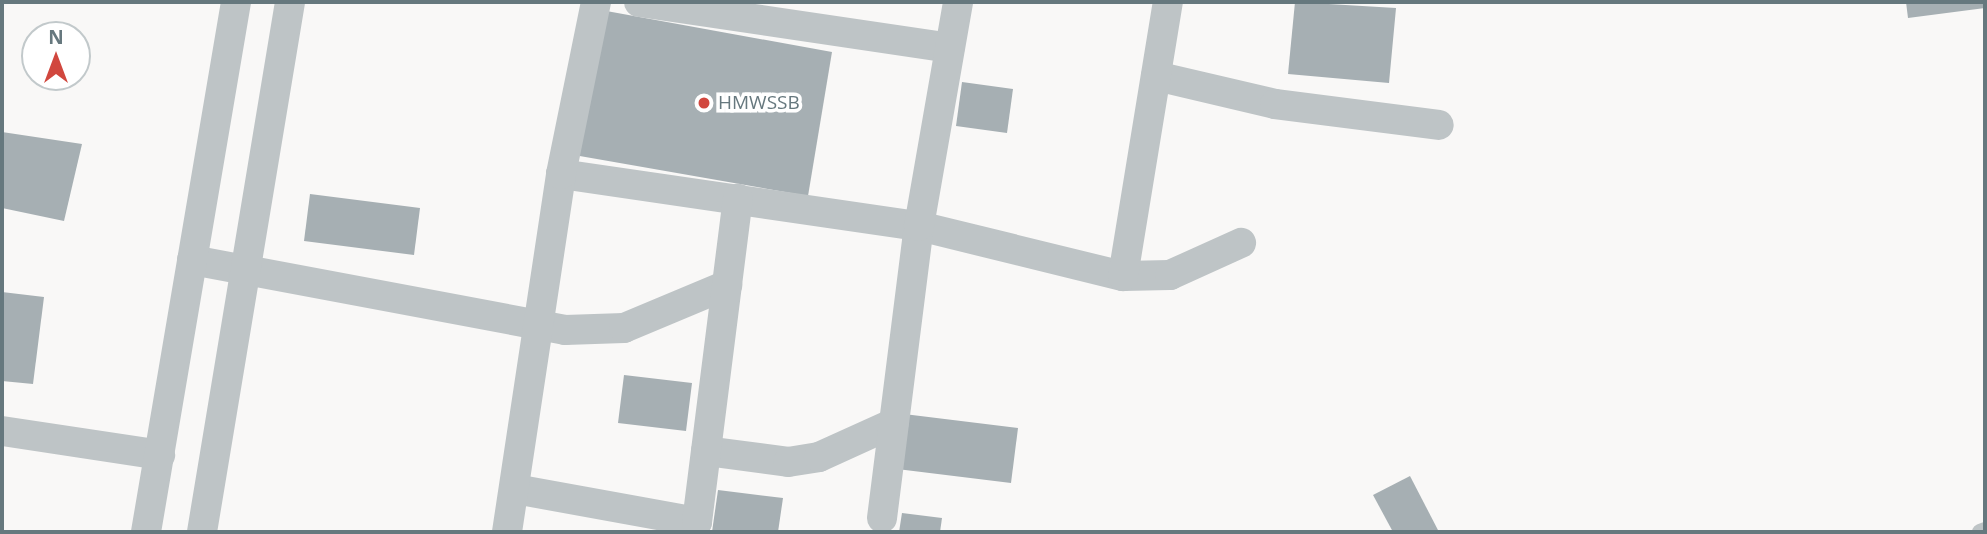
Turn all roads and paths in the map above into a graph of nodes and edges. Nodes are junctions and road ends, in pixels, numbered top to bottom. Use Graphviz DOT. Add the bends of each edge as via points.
graph roads {
  1 [pos="236,2"];
  2 [pos="290,2"];
  3 [pos="596,2"];
  4 [pos="639,2"];
  5 [pos="958,2"];
  6 [pos="1168,2"];
  7 [pos="950,48"];
  8 [pos="1156,76"];
  9 [pos="1439,125"];
  10 [pos="561,174"];
  11 [pos="738,199"];
  12 [pos="919,226"];
  13 [pos="1241,243"];
  14 [pos="192,260"];
  15 [pos="246,269"];
  16 [pos="1123,276"];
  17 [pos="727,285"];
  18 [pos="537,325"];
  19 [pos="894,423"];
  20 [pos="2,431"];
  21 [pos="706,451"];
  22 [pos="159,455"];
  23 [pos="514,489"];
  24 [pos="882,518"];
  25 [pos="1985,530"];
  26 [pos="146,532"];
  27 [pos="202,532"];
  28 [pos="507,532"];
  29 [pos="1980,532"];
  1 -- 14 [label="street"];
  2 -- 15 [label="street"];
  3 -- 10 [label="street"];
  4 -- 7 [label="street"];
  5 -- 7 [label="street"];
  6 -- 8 [label="street"];
  7 -- 12 [label="street"];
  8 -- 9 [label="street" via="1275,104"];
  8 -- 16 [label="street"];
  10 -- 11 [label="street"];
  10 -- 18 [label="street"];
  11 -- 12 [label="street"];
  11 -- 17 [label="street"];
  12 -- 16 [label="street"];
  12 -- 19 [label="street"];
  13 -- 16 [label="street" via="1170,275"];
  14 -- 15 [label="street"];
  14 -- 22 [label="street"];
  15 -- 18 [label="street"];
  15 -- 27 [label="street"];
  17 -- 18 [label="street" via="624,328"];
  17 -- 21 [label="street"];
  18 -- 23 [label="street"];
  19 -- 21 [label="street" via="819,457 788,462"];
  19 -- 24 [label="street"];
  20 -- 22 [label="street"];
  21 -- 23 [label="street" via="697,522"];
  22 -- 26 [label="street"];
  23 -- 28 [label="street"];
  25 -- 29 [label="lane"];
}
